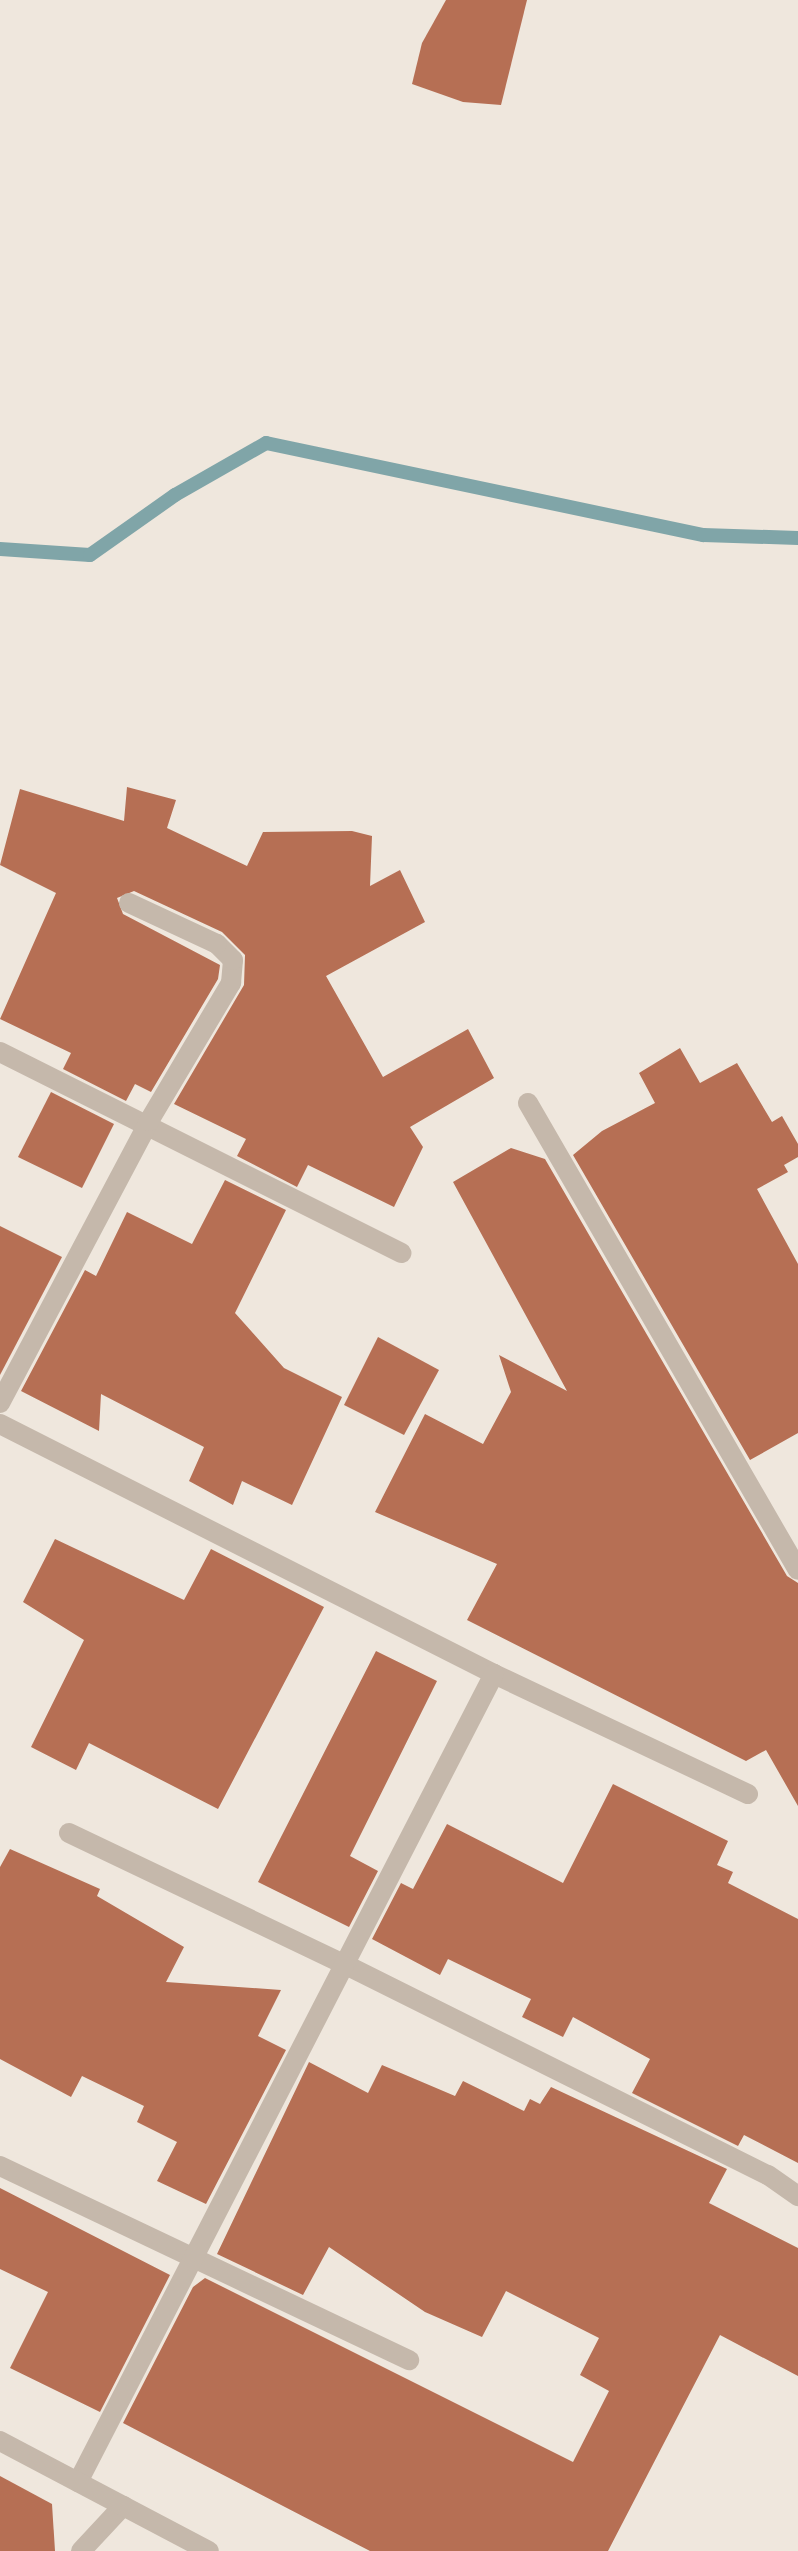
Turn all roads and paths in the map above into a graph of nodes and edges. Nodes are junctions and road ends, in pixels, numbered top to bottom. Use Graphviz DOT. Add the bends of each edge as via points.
graph roads {
  1 [pos="129,903"];
  2 [pos="0,1052"];
  3 [pos="528,1103"];
  4 [pos="149,1121"];
  5 [pos="401,1253"];
  6 [pos="0,1403"];
  7 [pos="0,1424"];
  8 [pos="798,1570"];
  9 [pos="494,1674"];
  10 [pos="748,1794"];
  11 [pos="69,1833"];
  12 [pos="346,1965"];
  13 [pos="0,2166"];
  14 [pos="798,2196"];
  15 [pos="190,2255"];
  16 [pos="409,2360"];
  17 [pos="0,2441"];
  18 [pos="78,2482"];
  19 [pos="123,2506"];
  20 [pos="81,2551"];
  21 [pos="209,2551"];
  1 -- 4 [label="street" via="217,944 233,960 231,983"];
  2 -- 4 [label="street"];
  3 -- 8 [label="street"];
  4 -- 5 [label="street"];
  4 -- 6 [label="street"];
  7 -- 9 [label="street"];
  9 -- 10 [label="street"];
  9 -- 12 [label="street"];
  11 -- 12 [label="street"];
  12 -- 14 [label="street" via="768,2175"];
  12 -- 15 [label="street"];
  13 -- 15 [label="street"];
  15 -- 16 [label="street"];
  15 -- 18 [label="street"];
  17 -- 18 [label="street"];
  18 -- 19 [label="street"];
  19 -- 20 [label="street"];
  19 -- 21 [label="street"];
}
